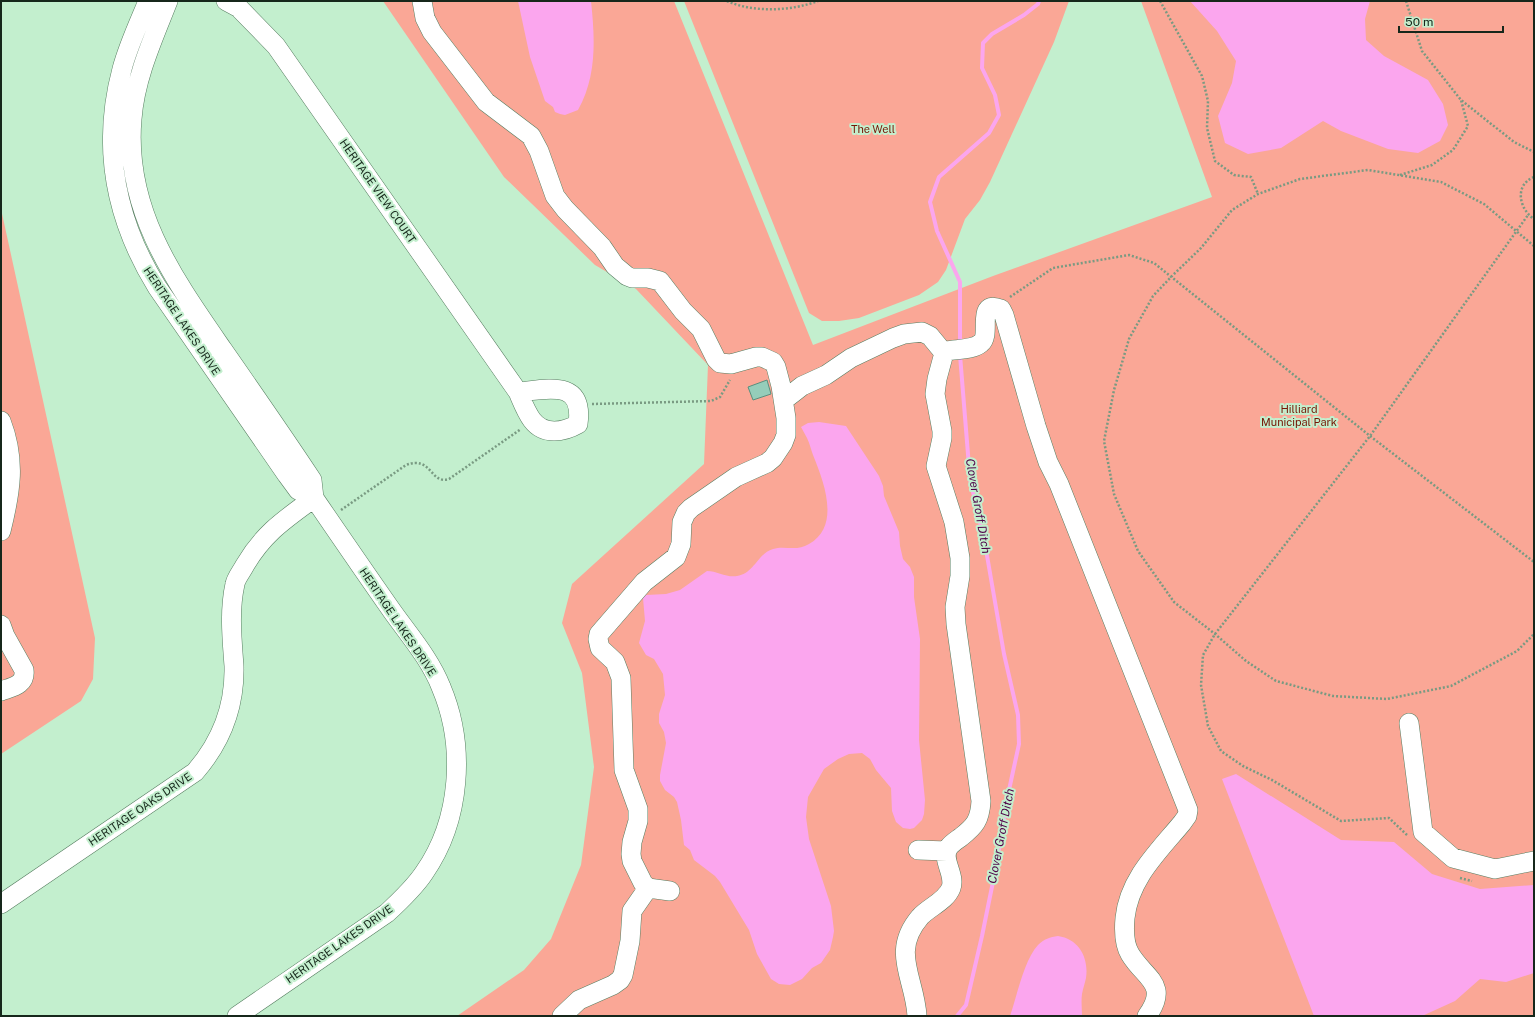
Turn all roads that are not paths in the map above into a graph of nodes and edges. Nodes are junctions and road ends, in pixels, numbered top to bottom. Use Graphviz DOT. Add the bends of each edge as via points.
graph roads {
  1 [pos="148,1"];
  2 [pos="168,1"];
  3 [pos="226,1"];
  4 [pos="422,1"];
  5 [pos="948,352"];
  6 [pos="518,392"];
  7 [pos="784,400"];
  8 [pos="1,421"];
  9 [pos="314,498"];
  10 [pos="1,531"];
  11 [pos="1,625"];
  12 [pos="1,690"];
  13 [pos="1409,723"];
  14 [pos="918,850"];
  15 [pos="947,851"];
  16 [pos="1534,861"];
  17 [pos="648,888"];
  18 [pos="670,891"];
  19 [pos="1,904"];
  20 [pos="237,1016"];
  21 [pos="562,1016"];
  22 [pos="917,1016"];
  23 [pos="1148,1016"];
  1 -- 9 [label="street, HERITAGE LAKES DRIVE" via="126,55 112,126 115,177 129,234 157,287 287,475 298,490"];
  2 -- 9 [label="street, HERITAGE LAKES DRIVE" via="144,61 134,103 131,155 138,197 166,264 312,480"];
  3 -- 6 [label="street, HERITAGE VIEW COURT" via="239,8 276,46"];
  4 -- 7 [label="street" via="425,18 432,32 486,102 530,136 539,151 555,196 616,266 627,276 660,281 701,329 720,363 731,364 762,357 773,362"];
  5 -- 7 [label="street" via="922,332 904,334 851,358 826,376 802,386"];
  5 -- 15 [label="street" via="936,379 935,394 942,430 936,466 954,522 960,558 955,607 956,624 981,802 974,826 948,847"];
  5 -- 23 [label="street" via="982,343 986,336 986,311 996,307 1001,309 1044,452 1188,810 1182,824 1142,872 1125,917 1130,953 1156,988 1156,1002"];
  6 -- 6 [label="street, HERITAGE VIEW COURT" via="532,421 546,431 569,430 578,424 580,412 577,401 566,391 555,388"];
  7 -- 17 [label="street" via="786,435 773,458 760,467 736,477 691,508 682,522 681,544 676,557 644,582 599,634 600,648 614,662 621,678 624,770 638,809 631,854 637,872"];
  8 -- 10 [label="street" via="12,467"];
  9 -- 19 [label="street, HERITAGE OAKS DRIVE" via="277,525 264,538 235,583 231,615 234,687 230,709 219,739 208,757 195,772"];
  9 -- 20 [label="street, HERITAGE LAKES DRIVE" via="433,669 454,725 456,775 452,806 433,858 424,873 398,903 355,936"];
  11 -- 12 [label="street" via="25,676 17,685"];
  13 -- 16 [label="street" via="1423,832 1453,858 1495,869"];
  14 -- 15 [label="street"];
  15 -- 22 [label="street" via="952,887 921,916 906,944 905,957 914,991"];
  17 -- 18 [label="street"];
  17 -- 21 [label="street" via="632,911 630,941 620,980 579,1000"];
}
